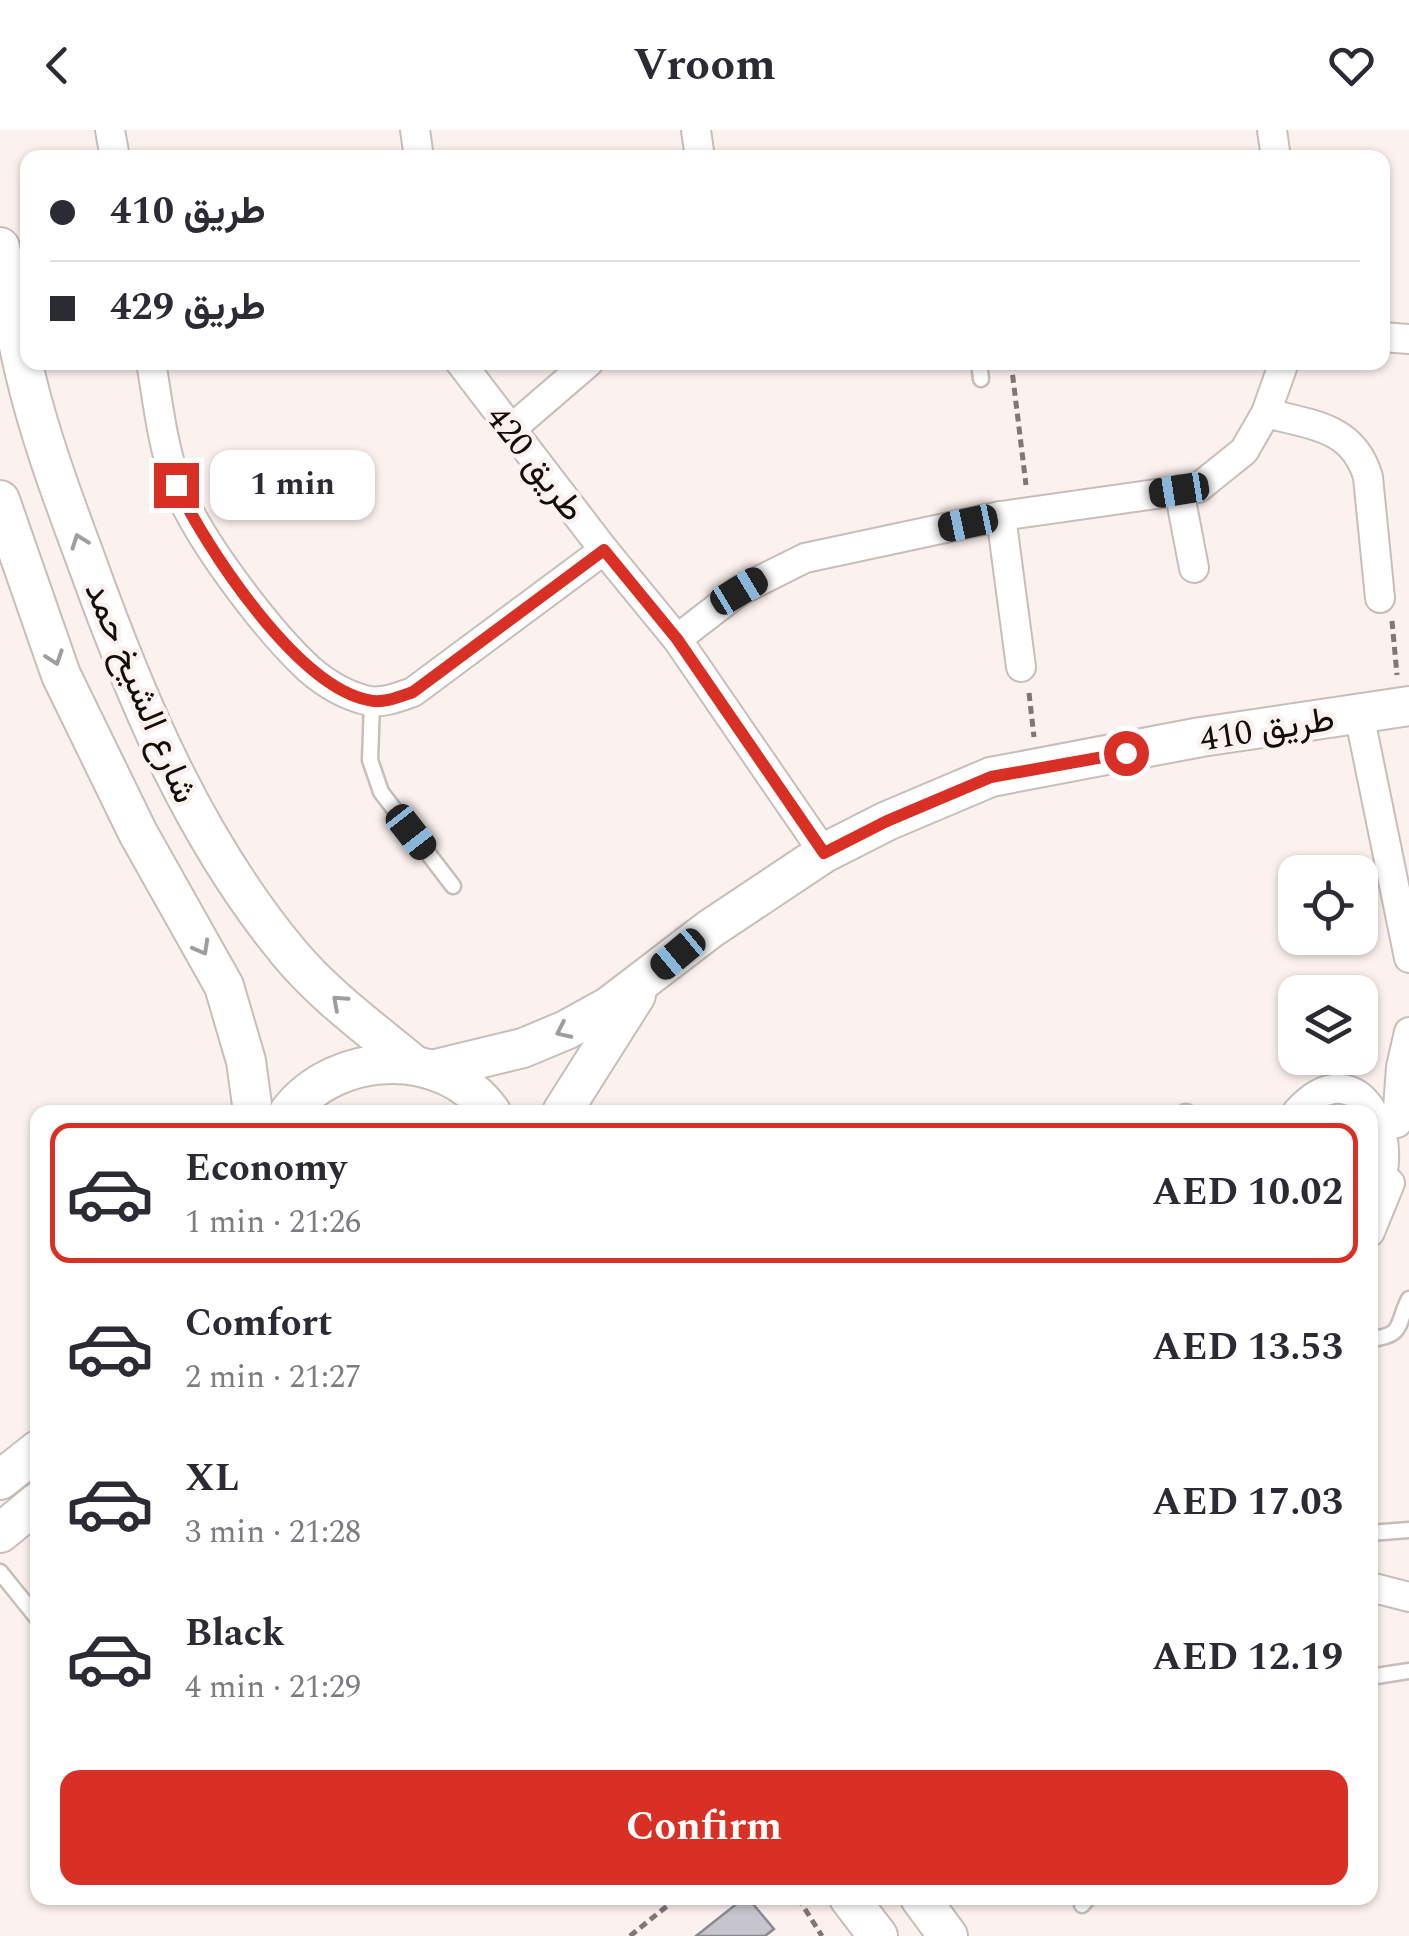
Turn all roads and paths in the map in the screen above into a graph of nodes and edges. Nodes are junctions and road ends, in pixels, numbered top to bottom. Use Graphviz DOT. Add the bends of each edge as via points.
graph roads {
  1 [pos="0,247"];
  2 [pos="20,349"];
  3 [pos="24,370"];
  4 [pos="152,370"];
  5 [pos="466,370"];
  6 [pos="580,370"];
  7 [pos="980,370"];
  8 [pos="1012,370"];
  9 [pos="1281,370"];
  10 [pos="982,379"];
  11 [pos="1266,413"];
  12 [pos="510,430"];
  13 [pos="1179,490"];
  14 [pos="0,500"];
  15 [pos="1030,513"];
  16 [pos="1001,516"];
  17 [pos="604,550"];
  18 [pos="1194,568"];
  19 [pos="1380,598"];
  20 [pos="677,639"];
  21 [pos="1021,668"];
  22 [pos="372,702"];
  23 [pos="1404,707"];
  24 [pos="1358,714"];
  25 [pos="1037,769"];
  26 [pos="824,853"];
  27 [pos="452,886"];
  28 [pos="1403,901"];
  29 [pos="1409,958"];
  30 [pos="646,980"];
  31 [pos="1407,1040"];
  32 [pos="423,1067"];
  33 [pos="1355,1090"];
  34 [pos="252,1105"];
  35 [pos="296,1105"];
  36 [pos="484,1105"];
  37 [pos="566,1105"];
  38 [pos="1303,1105"];
  39 [pos="1397,1123"];
  40 [pos="1380,1191"];
  41 [pos="1409,1299"];
  42 [pos="1378,1337"];
  43 [pos="1409,1530"];
  44 [pos="1378,1532"];
  45 [pos="0,1572"];
  46 [pos="1378,1589"];
  47 [pos="1409,1598"];
  48 [pos="30,1609"];
  49 [pos="1409,1671"];
  50 [pos="1378,1676"];
  51 [pos="668,1905"];
  52 [pos="802,1905"];
  53 [pos="854,1905"];
  54 [pos="925,1905"];
  55 [pos="630,1936"];
  56 [pos="822,1936"];
  57 [pos="878,1936"];
  58 [pos="948,1936"];
  2 -- 1 [label="main road, شارع الشيخ حمد, one-way"];
  32 -- 3 [label="main road, شارع الشيخ حمد, one-way" via="292,957 195,816 121,659"];
  4 -- 22 [label="street" via="176,485 239,588 308,668"];
  5 -- 12 [label="street, طريق 420"];
  6 -- 12 [label="street"];
  7 -- 10 [label="lane"];
  8 -- 15 [label="path"];
  9 -- 11 [label="street"];
  11 -- 13 [label="street" via="1244,451 1221,473 1198,488"];
  11 -- 19 [label="street" via="1343,437 1363,461"];
  12 -- 17 [label="street, طريق 420"];
  13 -- 15 [label="street"];
  13 -- 18 [label="street"];
  14 -- 34 [label="main road, شارع الشيخ حمد, one-way" via="60,674 138,834 224,986"];
  15 -- 16 [label="street"];
  16 -- 20 [label="street" via="805,558 739,591"];
  16 -- 21 [label="street"];
  17 -- 20 [label="street, طريق 420"];
  17 -- 22 [label="street" via="413,692"];
  19 -- 23 [label="path" via="1381,610 1391,608"];
  20 -- 26 [label="street, طريق 420"];
  21 -- 25 [label="path"];
  22 -- 27 [label="lane" via="370,760 381,792"];
  23 -- 24 [label="main road, طريق 410"];
  24 -- 25 [label="main road, طريق 410"];
  24 -- 28 [label="street"];
  25 -- 26 [label="main road, طريق 410" via="991,777"];
  26 -- 30 [label="main road, طريق 410"];
  28 -- 29 [label="street"];
  30 -- 32 [label="main road, طريق 410, one-way" via="608,1007 523,1048"];
  30 -- 37 [label="main road, طريق 410"];
  31 -- 33 [label="street" via="1383,1072"];
  31 -- 39 [label="street"];
  32 -- 35 [label="main road, طريق 410" via="380,1063 347,1070"];
  32 -- 36 [label="main road, شارع الشيخ حمد" via="462,1084"];
  33 -- 38 [label="street" via="1324,1092"];
  33 -- 39 [label="street" via="1380,1102"];
  39 -- 40 [label="street" via="1400,1160"];
  41 -- 42 [label="lane" via="1394,1333"];
  43 -- 44 [label="lane"];
  45 -- 48 [label="lane"];
  46 -- 47 [label="street"];
  49 -- 50 [label="lane"];
  51 -- 55 [label="path"];
  52 -- 56 [label="path"];
  53 -- 57 [label="main road"];
  54 -- 58 [label="main road"];
}
